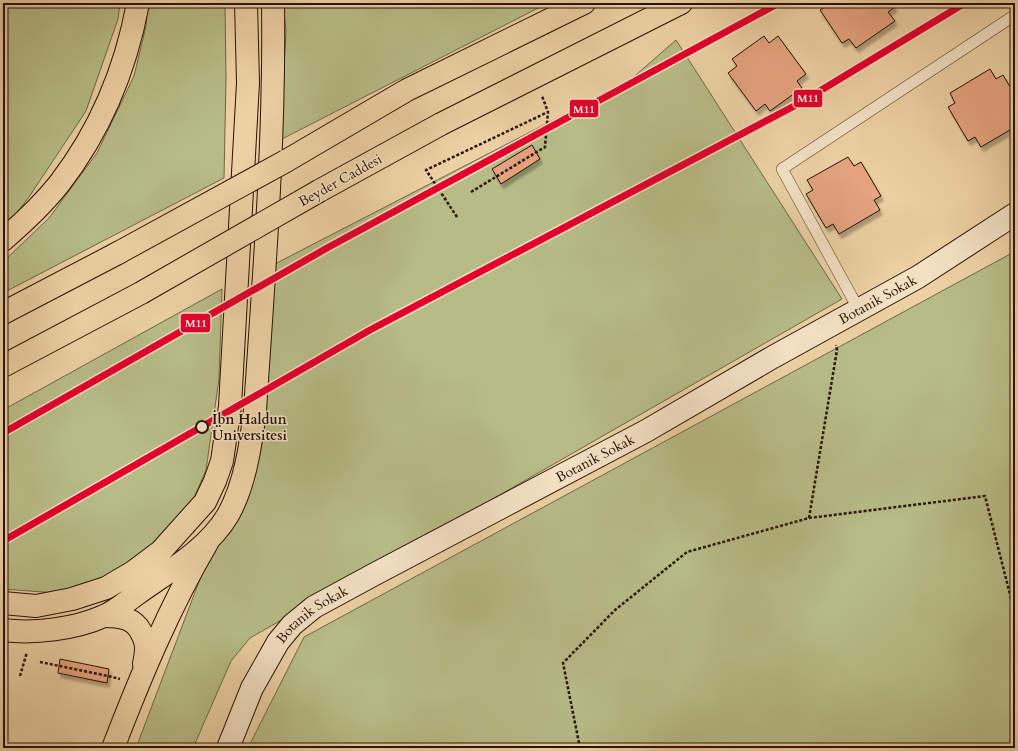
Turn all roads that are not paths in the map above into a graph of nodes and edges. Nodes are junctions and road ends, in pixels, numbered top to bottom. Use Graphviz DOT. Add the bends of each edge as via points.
graph roads {
  1 [pos="138,3"];
  2 [pos="246,3"];
  3 [pos="273,3"];
  4 [pos="584,3"];
  5 [pos="681,3"];
  6 [pos="1015,15"];
  7 [pos="1015,214"];
  8 [pos="3,240"];
  9 [pos="858,310"];
  10 [pos="3,313"];
  11 [pos="3,366"];
  12 [pos="209,538"];
  13 [pos="3,603"];
  14 [pos="105,616"];
  15 [pos="3,630"];
  16 [pos="143,671"];
  17 [pos="113,748"];
  18 [pos="228,748"];
  1 -- 8 [label="main road" via="131,38 120,70 93,133 59,184"];
  2 -- 13 [label="main road" via="248,83 230,406 222,461 215,481 205,502 161,551 106,588 72,599 36,606"];
  3 -- 12 [label="main road" via="272,140 252,440 245,471 228,515"];
  4 -- 10 [label="main road, bridge" via="407,90 286,161"];
  5 -- 11 [label="main road, Beyder Caddesi, bridge" via="441,124 141,293"];
  6 -- 9 [label="lane" via="782,169"];
  7 -- 9 [label="main road, Botanik Sokak" via="918,276"];
  9 -- 18 [label="main road, Botanik Sokak" via="646,431 314,607 292,625 278,642 252,688"];
  12 -- 14 [label="main road" via="197,551"];
  12 -- 16 [label="main road" via="186,578"];
  14 -- 15 [label="main road" via="44,631"];
  14 -- 16 [label="main road" via="120,616 131,620 139,628 146,647"];
  16 -- 17 [label="main road"];
}
